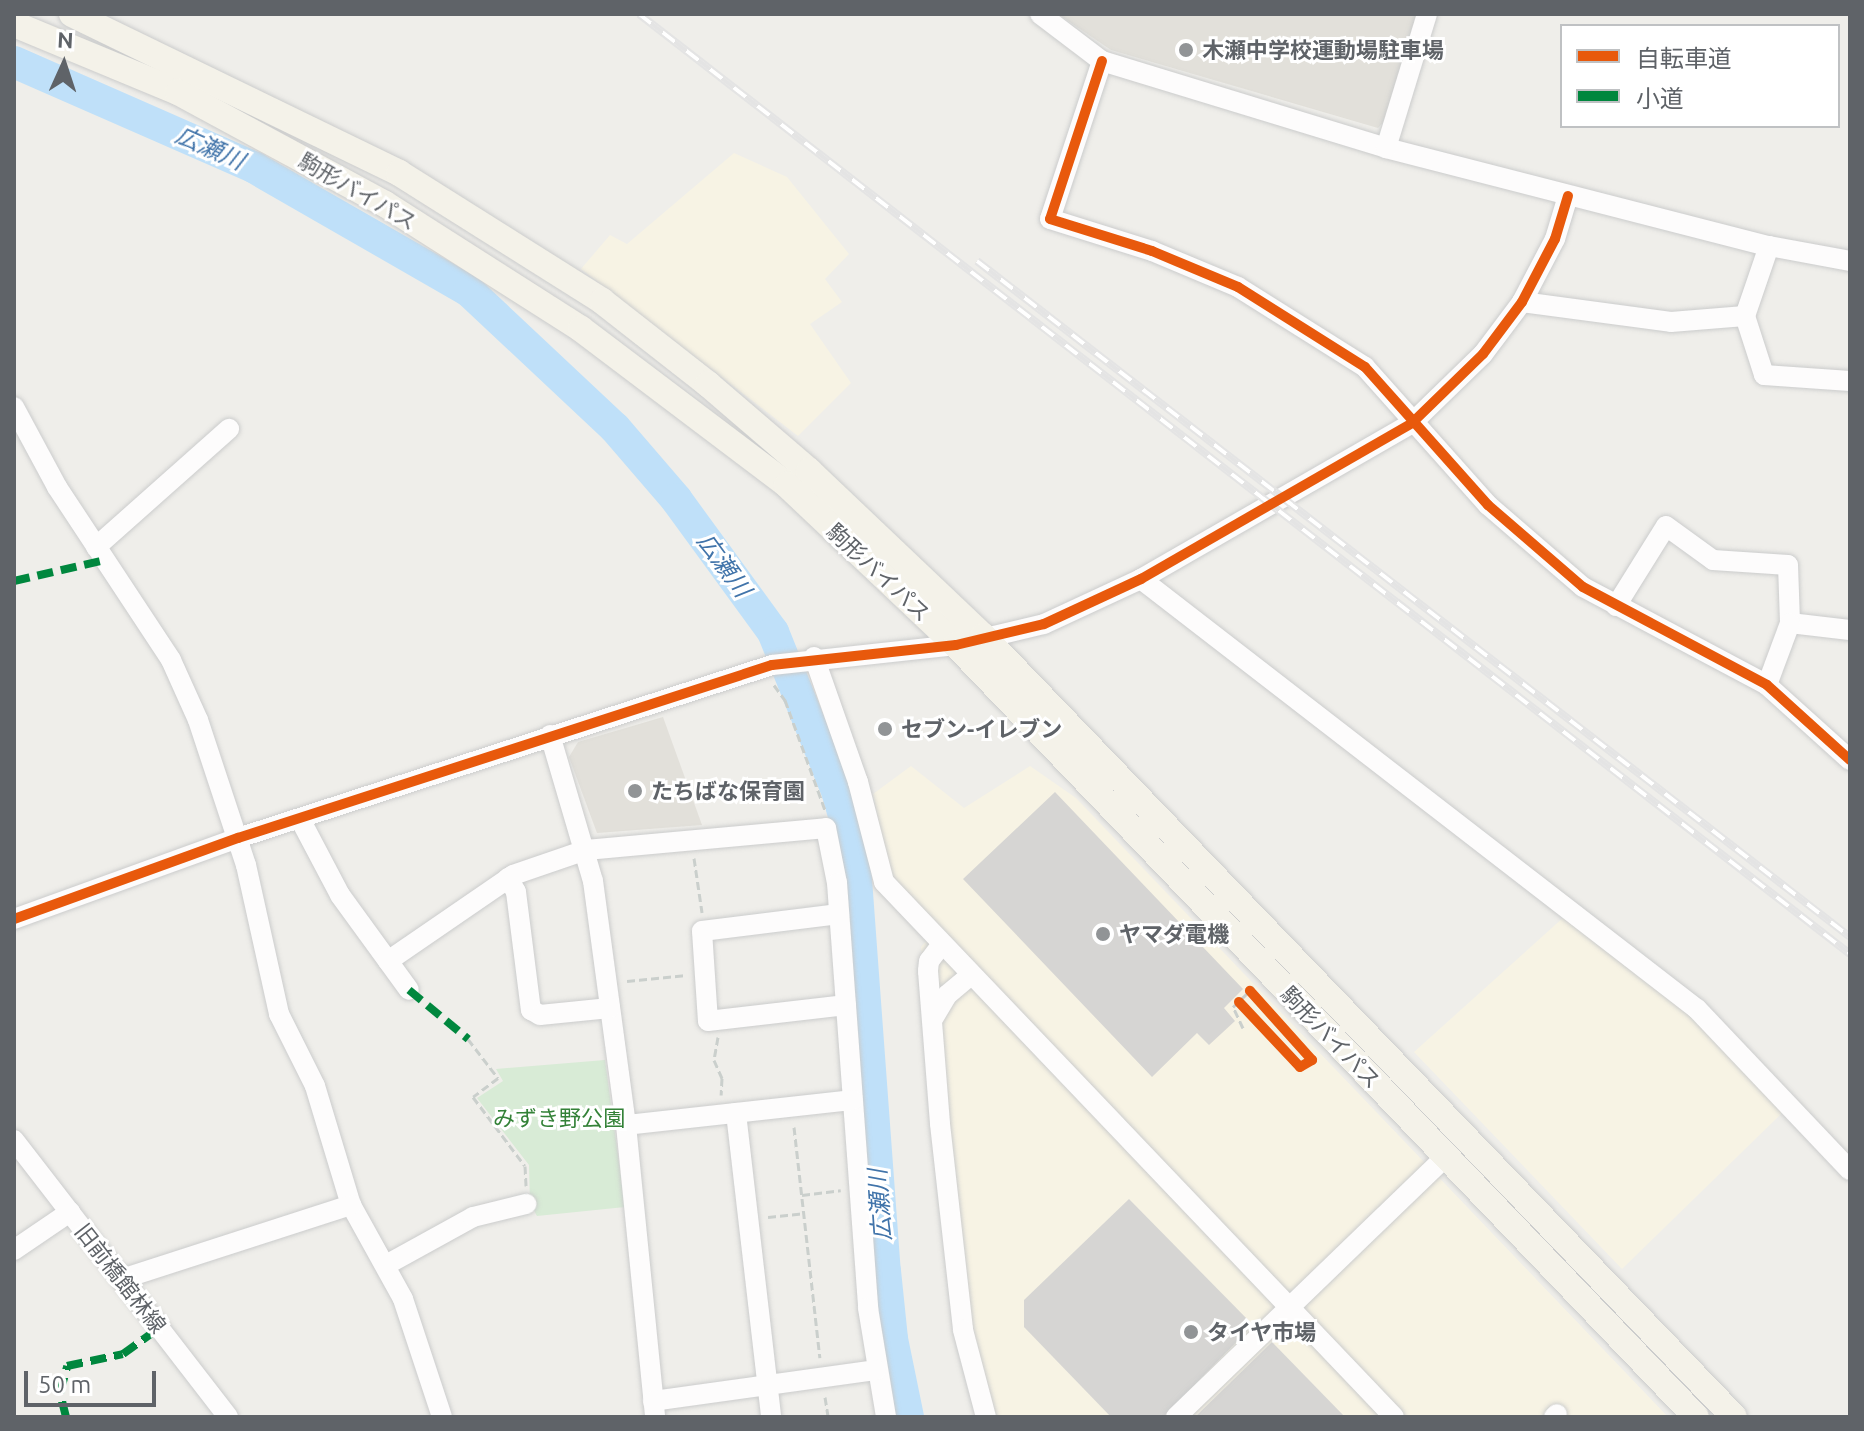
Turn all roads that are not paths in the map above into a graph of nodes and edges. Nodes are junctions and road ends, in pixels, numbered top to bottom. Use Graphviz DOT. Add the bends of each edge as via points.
graph roads {
  1 [pos="72,14"];
  2 [pos="1040,14"];
  3 [pos="1427,14"];
  4 [pos="14,24"];
  5 [pos="1102,61"];
  6 [pos="1386,148"];
  7 [pos="1568,196"];
  8 [pos="1769,246"];
  9 [pos="1850,261"];
  10 [pos="1522,302"];
  11 [pos="1745,316"];
  12 [pos="1850,381"];
  13 [pos="14,407"];
  14 [pos="1412,423"];
  15 [pos="229,429"];
  16 [pos="96,547"];
  17 [pos="1141,579"];
  18 [pos="1616,606"];
  19 [pos="1790,623"];
  20 [pos="1850,630"];
  21 [pos="983,636"];
  22 [pos="956,645"];
  23 [pos="808,659"];
  24 [pos="1767,685"];
  25 [pos="550,735"];
  26 [pos="1850,760"];
  27 [pos="300,819"];
  28 [pos="238,838"];
  29 [pos="586,850"];
  30 [pos="508,878"];
  31 [pos="839,914"];
  32 [pos="14,919"];
  33 [pos="942,944"];
  34 [pos="388,961"];
  35 [pos="971,975"];
  36 [pos="409,990"];
  37 [pos="846,1005"];
  38 [pos="610,1008"];
  39 [pos="934,1017"];
  40 [pos="853,1100"];
  41 [pos="736,1113"];
  42 [pos="1430,1124"];
  43 [pos="626,1125"];
  44 [pos="14,1140"];
  45 [pos="1445,1157"];
  46 [pos="1850,1170"];
  47 [pos="1482,1195"];
  48 [pos="526,1204"];
  49 [pos="351,1205"];
  50 [pos="70,1212"];
  51 [pos="14,1250"];
  52 [pos="386,1265"];
  53 [pos="122,1279"];
  54 [pos="1289,1308"];
  55 [pos="876,1370"];
  56 [pos="767,1387"];
  57 [pos="654,1409"];
  58 [pos="228,1417"];
  59 [pos="442,1417"];
  60 [pos="771,1417"];
  61 [pos="886,1417"];
  62 [pos="986,1417"];
  63 [pos="1176,1417"];
  64 [pos="1394,1417"];
  65 [pos="1696,1417"];
  66 [pos="1734,1417"];
  1 -- 21 [label="main road, 駒形バイパス" via="399,173 602,301 809,471"];
  2 -- 5 [label="street"];
  3 -- 6 [label="street"];
  4 -- 22 [label="main road, 駒形バイパス" via="191,99 385,204 581,329 787,485"];
  5 -- 6 [label="street"];
  5 -- 14 [label="street" via="1050,219 1152,251 1238,287 1365,367"];
  6 -- 7 [label="street"];
  7 -- 8 [label="street"];
  7 -- 10 [label="street" via="1555,239"];
  8 -- 9 [label="street"];
  8 -- 11 [label="street"];
  10 -- 11 [label="street" via="1671,322"];
  10 -- 14 [label="street" via="1483,354"];
  11 -- 12 [label="street" via="1764,375"];
  13 -- 16 [label="street"];
  14 -- 17 [label="street"];
  14 -- 18 [label="street" via="1488,505 1583,587"];
  15 -- 16 [label="street"];
  16 -- 28 [label="street" via="171,660 198,720"];
  17 -- 21 [label="street" via="1044,624"];
  17 -- 46 [label="street" via="1653,972 1697,1009"];
  18 -- 19 [label="street" via="1666,526 1713,560 1788,565"];
  18 -- 24 [label="street"];
  19 -- 20 [label="street"];
  19 -- 24 [label="street"];
  21 -- 22 [label="street"];
  21 -- 66 [label="main road, 駒形バイパス"];
  22 -- 23 [label="street"];
  22 -- 45 [label="main road, 駒形バイパス"];
  23 -- 25 [label="street" via="769,666"];
  23 -- 33 [label="street" via="858,782 884,882"];
  24 -- 26 [label="street"];
  25 -- 27 [label="street"];
  25 -- 29 [label="street"];
  27 -- 28 [label="street"];
  27 -- 34 [label="street" via="340,895"];
  28 -- 32 [label="street"];
  28 -- 49 [label="street" via="279,1014 315,1086"];
  29 -- 30 [label="street"];
  29 -- 31 [label="street" via="826,828"];
  29 -- 38 [label="street"];
  30 -- 34 [label="street"];
  30 -- 38 [label="street" via="516,892 531,1010 540,1015"];
  31 -- 37 [label="street"];
  31 -- 37 [label="street" via="702,931 705,974 712,1024"];
  33 -- 35 [label="street"];
  33 -- 39 [label="street" via="929,961"];
  34 -- 36 [label="street"];
  35 -- 39 [label="street" via="947,995"];
  35 -- 54 [label="street"];
  37 -- 40 [label="street"];
  38 -- 43 [label="street"];
  39 -- 62 [label="street" via="952,1248 963,1330"];
  40 -- 41 [label="street"];
  40 -- 55 [label="street"];
  41 -- 43 [label="street"];
  41 -- 56 [label="street"];
  42 -- 47 [label="main road" via="1461,1156"];
  43 -- 57 [label="street"];
  44 -- 50 [label="street, 旧前橋館林線"];
  45 -- 47 [label="main road, 駒形バイパス"];
  45 -- 54 [label="street"];
  47 -- 65 [label="main road, 駒形バイパス"];
  48 -- 52 [label="street" via="473,1217"];
  49 -- 52 [label="street"];
  49 -- 53 [label="street"];
  50 -- 51 [label="street"];
  50 -- 53 [label="street, 旧前橋館林線"];
  52 -- 59 [label="street" via="403,1299"];
  53 -- 58 [label="street, 旧前橋館林線"];
  54 -- 63 [label="street"];
  54 -- 64 [label="street"];
  55 -- 56 [label="street"];
  55 -- 61 [label="street"];
  56 -- 57 [label="street"];
  56 -- 60 [label="street"];
}
